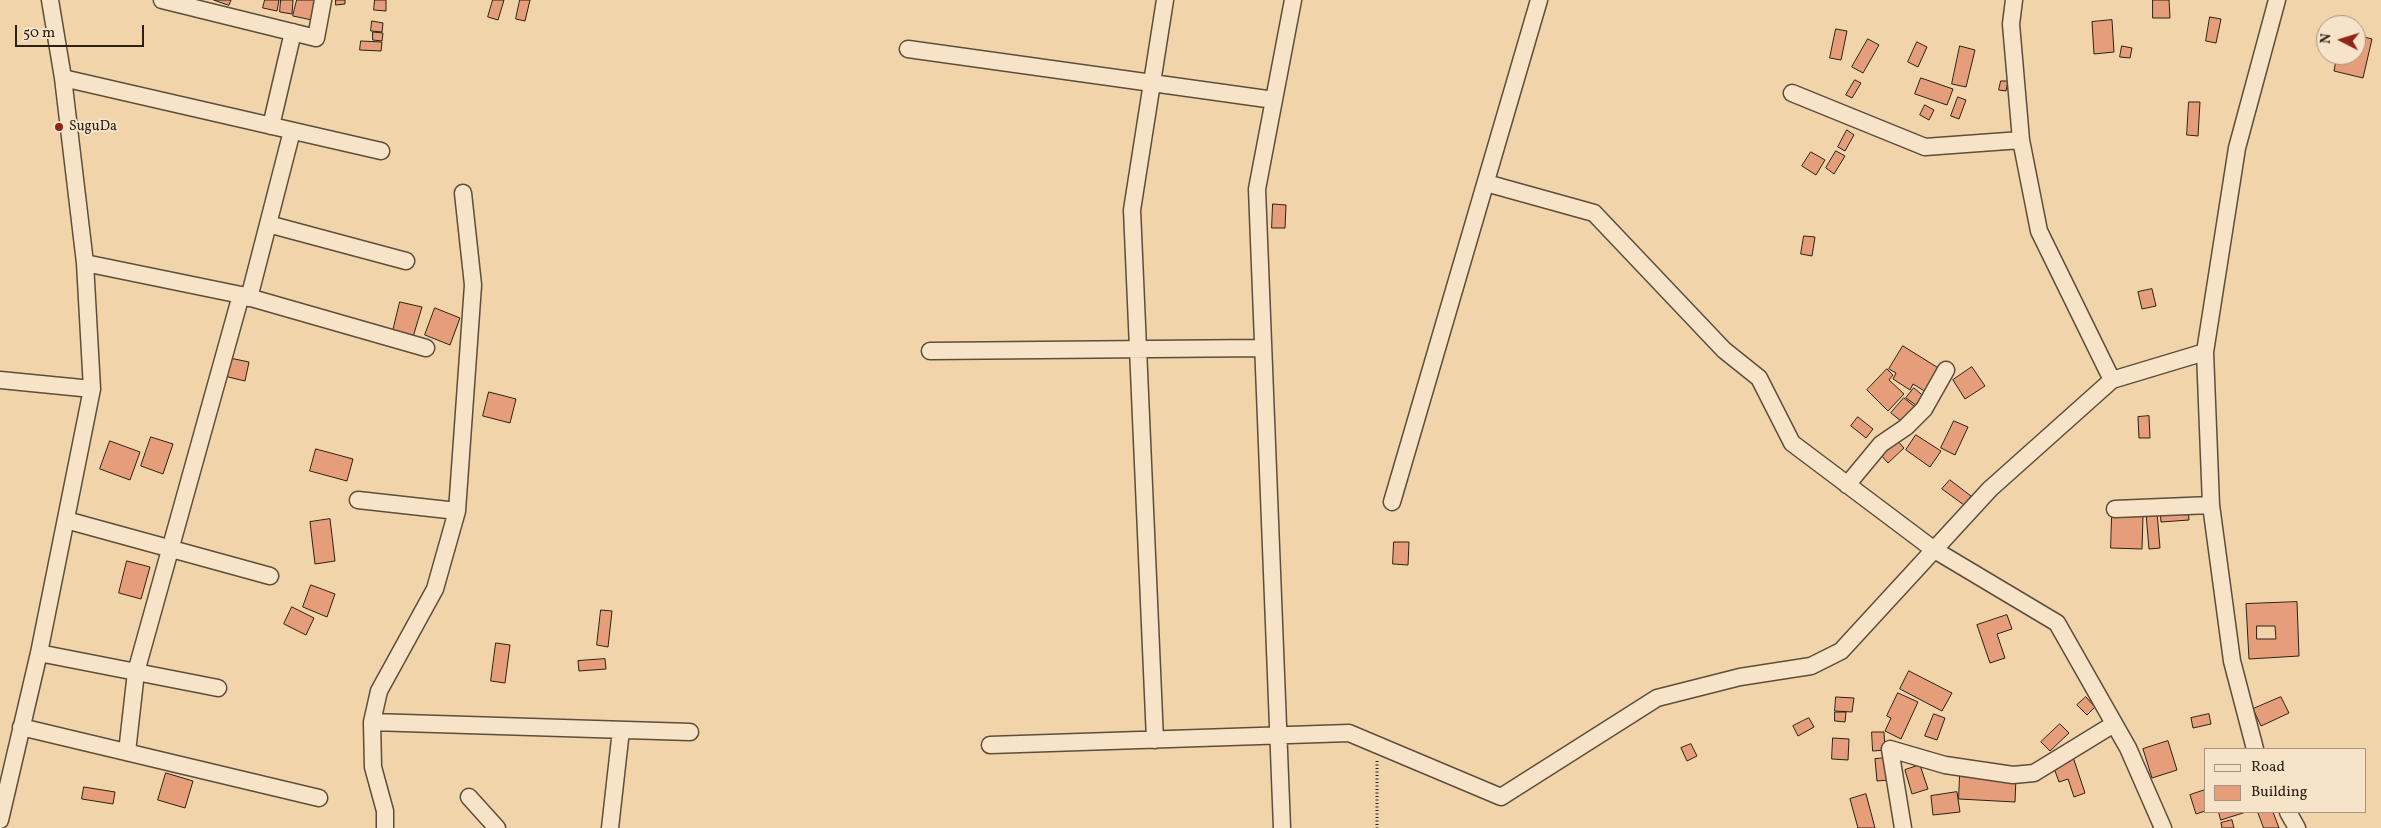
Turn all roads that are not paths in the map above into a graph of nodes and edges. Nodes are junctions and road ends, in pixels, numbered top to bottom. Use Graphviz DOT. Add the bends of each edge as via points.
graph roads {
  1 [pos="50,0"];
  2 [pos="162,0"];
  3 [pos="323,0"];
  4 [pos="1165,0"];
  5 [pos="1293,0"];
  6 [pos="1539,0"];
  7 [pos="2014,0"];
  8 [pos="2277,0"];
  9 [pos="293,32"];
  10 [pos="908,49"];
  11 [pos="63,78"];
  12 [pos="1152,83"];
  13 [pos="1792,93"];
  14 [pos="1274,100"];
  15 [pos="271,126"];
  16 [pos="292,131"];
  17 [pos="2021,140"];
  18 [pos="381,151"];
  19 [pos="1486,183"];
  20 [pos="463,193"];
  21 [pos="268,224"];
  22 [pos="406,261"];
  23 [pos="85,263"];
  24 [pos="245,297"];
  25 [pos="426,348"];
  26 [pos="1263,348"];
  27 [pos="1138,349"];
  28 [pos="930,351"];
  29 [pos="2206,352"];
  30 [pos="1946,370"];
  31 [pos="0,380"];
  32 [pos="2112,380"];
  33 [pos="92,389"];
  34 [pos="1847,485"];
  35 [pos="358,500"];
  36 [pos="1392,502"];
  37 [pos="2211,505"];
  38 [pos="2115,509"];
  39 [pos="457,511"];
  40 [pos="66,520"];
  41 [pos="170,548"];
  42 [pos="1932,550"];
  43 [pos="270,576"];
  44 [pos="39,653"];
  45 [pos="136,672"];
  46 [pos="218,688"];
  47 [pos="372,722"];
  48 [pos="2114,724"];
  49 [pos="21,727"];
  50 [pos="621,730"];
  51 [pos="690,732"];
  52 [pos="1278,736"];
  53 [pos="1155,740"];
  54 [pos="990,744"];
  55 [pos="2255,748"];
  56 [pos="127,752"];
  57 [pos="469,797"];
  58 [pos="319,798"];
  59 [pos="2289,813"];
  60 [pos="0,820"];
  61 [pos="385,828"];
  62 [pos="497,828"];
  63 [pos="610,828"];
  64 [pos="1282,828"];
  65 [pos="1903,828"];
  66 [pos="2163,828"];
  67 [pos="2297,828"];
  1 -- 11 [label="street"];
  2 -- 9 [label="street"];
  3 -- 9 [label="street" via="316,38"];
  4 -- 12 [label="street"];
  5 -- 14 [label="street"];
  6 -- 19 [label="street"];
  7 -- 17 [label="street" via="2011,24"];
  8 -- 29 [label="street" via="2237,148"];
  9 -- 15 [label="street"];
  10 -- 12 [label="street"];
  11 -- 15 [label="street"];
  11 -- 23 [label="street"];
  12 -- 14 [label="street"];
  12 -- 27 [label="street" via="1132,210"];
  13 -- 17 [label="street" via="1925,147"];
  14 -- 26 [label="street" via="1257,190"];
  15 -- 16 [label="street"];
  16 -- 18 [label="street"];
  16 -- 21 [label="street"];
  17 -- 32 [label="street" via="2039,231"];
  19 -- 34 [label="street" via="1594,213 1724,350 1759,378 1792,443"];
  19 -- 36 [label="street"];
  20 -- 39 [label="street" via="473,285"];
  21 -- 22 [label="street"];
  21 -- 24 [label="street"];
  23 -- 24 [label="street"];
  23 -- 33 [label="street"];
  24 -- 25 [label="street"];
  24 -- 41 [label="street"];
  26 -- 27 [label="street"];
  26 -- 52 [label="street"];
  27 -- 28 [label="street"];
  27 -- 53 [label="street"];
  29 -- 32 [label="street"];
  29 -- 37 [label="street"];
  30 -- 34 [label="street" via="1924,409 1906,427 1881,444"];
  31 -- 33 [label="street"];
  32 -- 42 [label="street" via="1990,489"];
  33 -- 40 [label="street"];
  34 -- 42 [label="street"];
  35 -- 39 [label="street"];
  37 -- 38 [label="street"];
  37 -- 55 [label="street" via="2232,662"];
  39 -- 47 [label="street" via="435,589 379,691"];
  40 -- 41 [label="street"];
  40 -- 44 [label="street"];
  41 -- 43 [label="street"];
  41 -- 45 [label="street"];
  42 -- 48 [label="street" via="2056,623"];
  42 -- 52 [label="street" via="1841,651 1810,666 1740,677 1657,698 1501,796 1349,733"];
  44 -- 45 [label="street"];
  44 -- 49 [label="street"];
  45 -- 46 [label="street"];
  45 -- 56 [label="street"];
  47 -- 50 [label="street"];
  47 -- 61 [label="street" via="373,767 385,812"];
  48 -- 65 [label="street" via="2034,773 2013,775 1945,765 1890,749"];
  48 -- 66 [label="street"];
  49 -- 56 [label="street"];
  49 -- 60 [label="street"];
  50 -- 51 [label="street"];
  50 -- 63 [label="street"];
  52 -- 53 [label="street"];
  52 -- 64 [label="street"];
  53 -- 54 [label="street"];
  56 -- 58 [label="street"];
  57 -- 62 [label="street"];
  59 -- 67 [label="street"];
}
